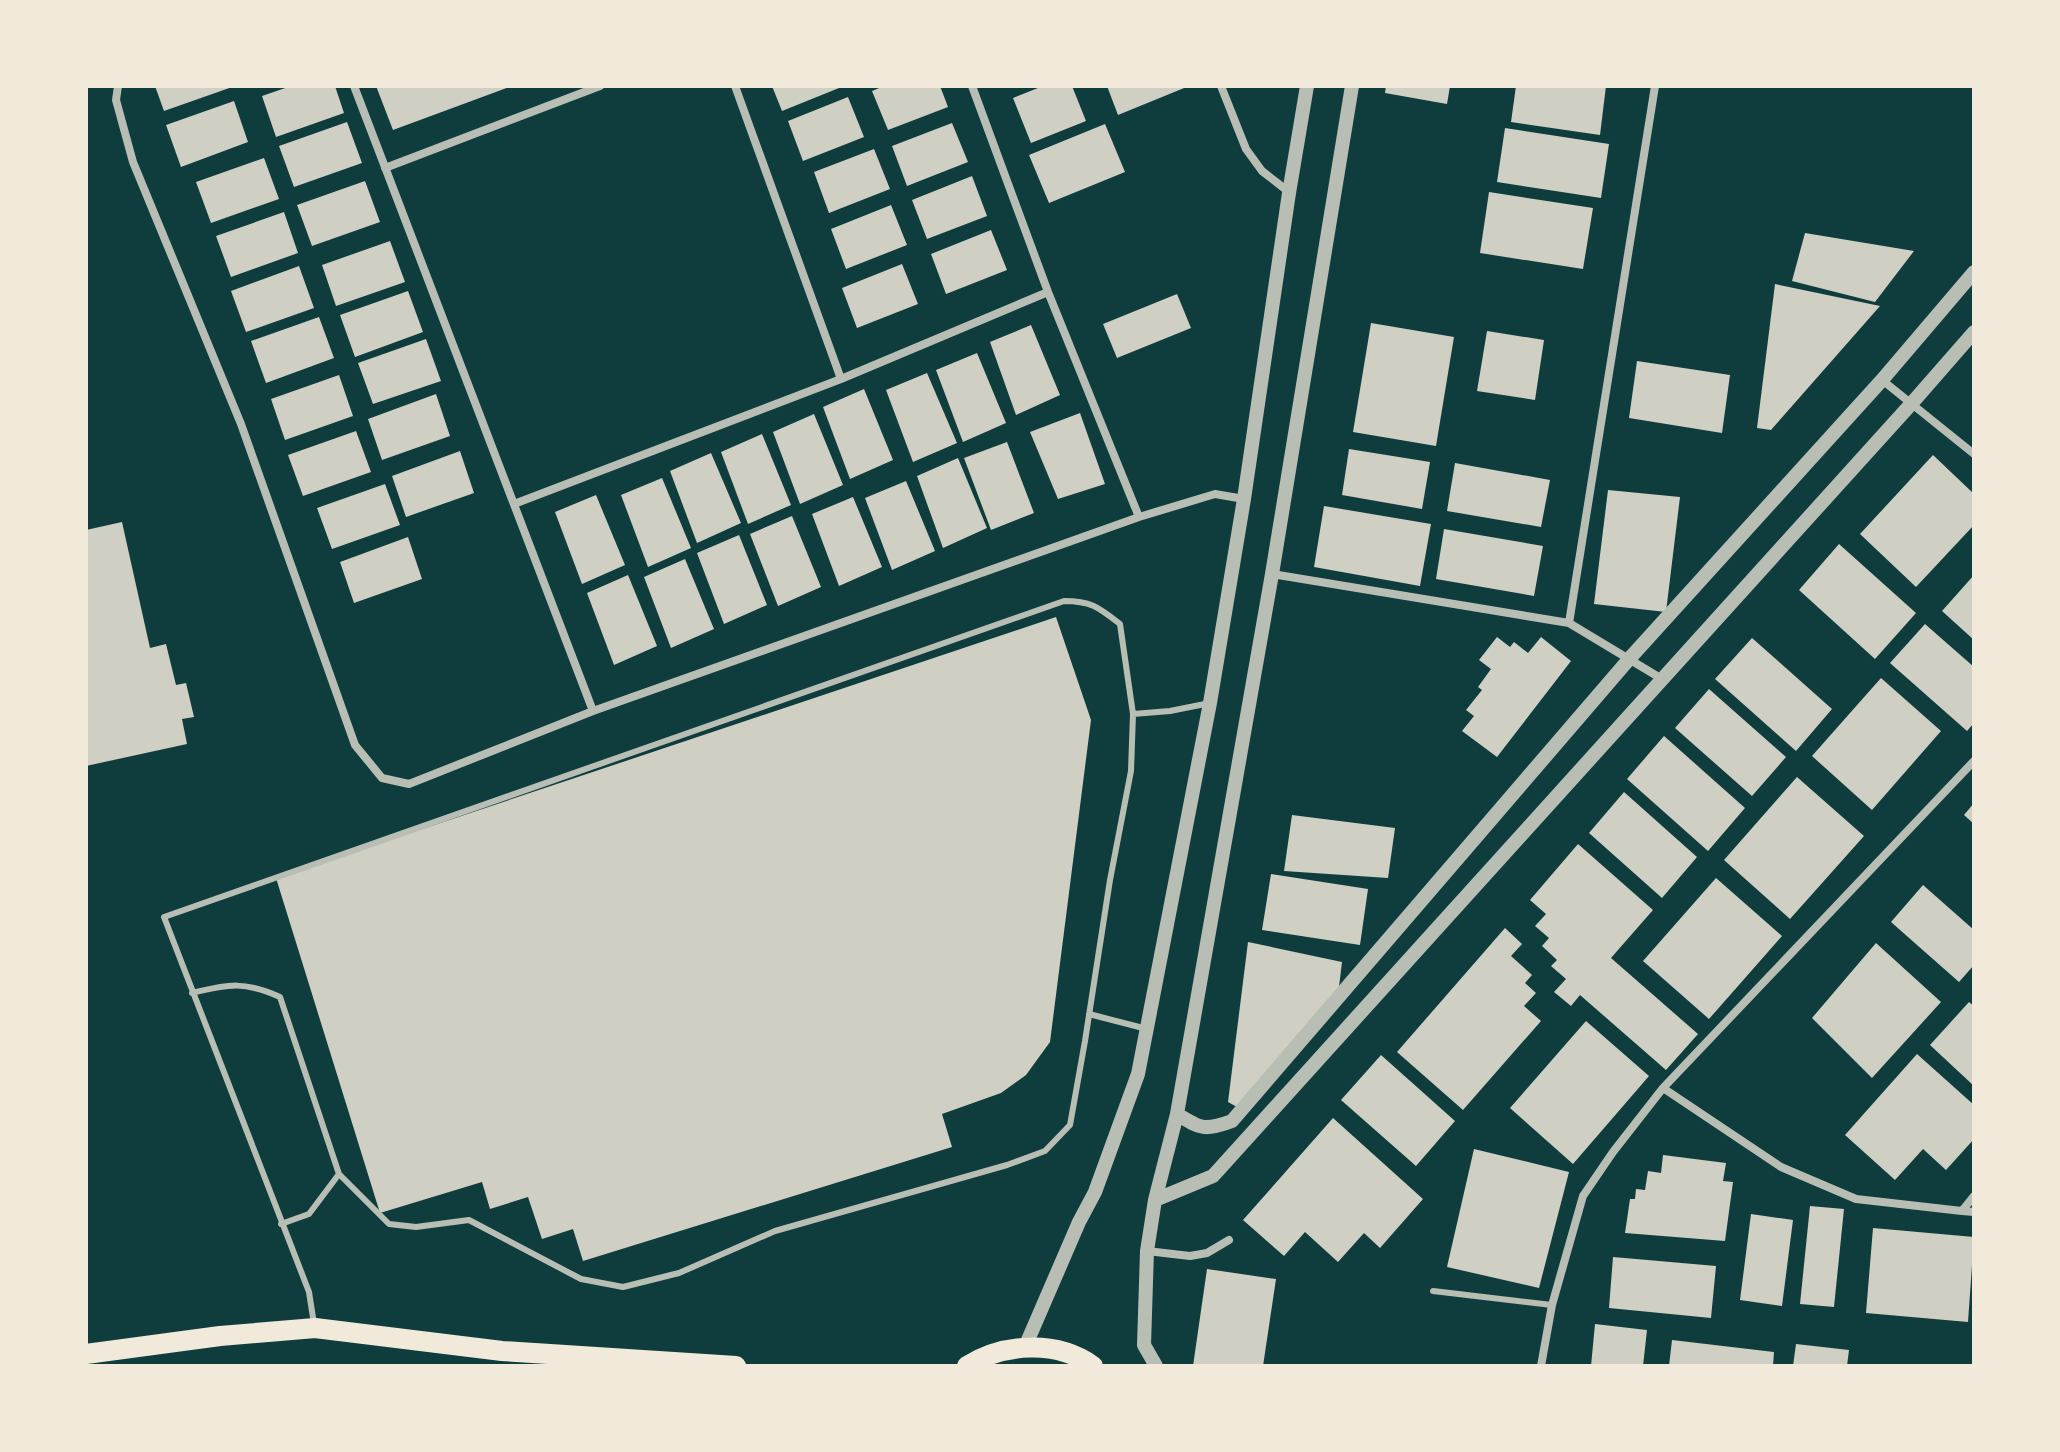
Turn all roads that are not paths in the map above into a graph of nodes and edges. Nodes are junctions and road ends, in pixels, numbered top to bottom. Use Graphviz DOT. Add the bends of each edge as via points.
graph roads {
  1 [pos="118,86"];
  2 [pos="354,86"];
  3 [pos="600,86"];
  4 [pos="735,86"];
  5 [pos="972,86"];
  6 [pos="1221,86"];
  7 [pos="1307,86"];
  8 [pos="1352,86"];
  9 [pos="1655,86"];
  10 [pos="385,168"];
  11 [pos="1289,193"];
  12 [pos="1974,272"];
  13 [pos="1048,292"];
  14 [pos="1974,332"];
  15 [pos="841,379"];
  16 [pos="1882,380"];
  17 [pos="1912,403"];
  18 [pos="1974,454"];
  19 [pos="1244,499"];
  20 [pos="514,504"];
  21 [pos="1139,517"];
  22 [pos="1272,574"];
  23 [pos="1569,623"];
  24 [pos="1630,658"];
  25 [pos="1662,679"];
  26 [pos="1210,703"];
  27 [pos="593,711"];
  28 [pos="1133,714"];
  29 [pos="1974,761"];
  30 [pos="192,993"];
  31 [pos="1089,1014"];
  32 [pos="1147,1029"];
  33 [pos="1663,1088"];
  34 [pos="1177,1114"];
  35 [pos="339,1174"];
  36 [pos="1974,1196"];
  37 [pos="1155,1200"];
  38 [pos="1962,1211"];
  39 [pos="1974,1212"];
  40 [pos="281,1224"];
  41 [pos="1229,1240"];
  42 [pos="1147,1251"];
  43 [pos="1433,1291"];
  44 [pos="1552,1305"];
  45 [pos="315,1328"];
  46 [pos="1025,1347"];
  47 [pos="86,1354"];
  48 [pos="592,1362"];
  49 [pos="736,1366"];
  50 [pos="967,1366"];
  51 [pos="1093,1366"];
  52 [pos="1156,1366"];
  53 [pos="1541,1366"];
  1 -- 27 [label="street" via="116,100 133,162 241,424 355,745 382,778 409,784"];
  2 -- 10 [label="street"];
  3 -- 10 [label="street"];
  4 -- 15 [label="street"];
  5 -- 13 [label="street"];
  6 -- 11 [label="street" via="1246,149"];
  7 -- 11 [label="street"];
  8 -- 22 [label="street"];
  9 -- 23 [label="street"];
  10 -- 20 [label="street"];
  11 -- 19 [label="street"];
  12 -- 16 [label="street"];
  13 -- 15 [label="street"];
  13 -- 21 [label="street"];
  14 -- 17 [label="street"];
  15 -- 20 [label="street"];
  16 -- 17 [label="street"];
  16 -- 24 [label="street"];
  17 -- 18 [label="street"];
  17 -- 25 [label="street"];
  19 -- 21 [label="street" via="1215,494"];
  19 -- 26 [label="street"];
  20 -- 27 [label="street"];
  21 -- 27 [label="street"];
  22 -- 23 [label="street"];
  22 -- 34 [label="street"];
  23 -- 24 [label="street"];
  24 -- 25 [label="street"];
  24 -- 34 [label="street" via="1232,1121 1205,1128"];
  25 -- 37 [label="street" via="1213,1176"];
  26 -- 28 [label="lane"];
  26 -- 32 [label="street"];
  28 -- 30 [label="lane" via="1120,624 1083,601 1064,601 164,917"];
  28 -- 31 [label="lane" via="1131,771"];
  29 -- 33 [label="street"];
  30 -- 35 [label="lane" via="229,984 280,997"];
  30 -- 40 [label="lane"];
  31 -- 32 [label="lane"];
  31 -- 35 [label="lane" via="1070,1125 1045,1151 775,1231 679,1273 623,1287 581,1279 469,1220 416,1227 389,1224"];
  32 -- 46 [label="street" via="1138,1074 1095,1192"];
  33 -- 38 [label="street" via="1781,1167 1856,1199"];
  33 -- 44 [label="street" via="1583,1196"];
  34 -- 37 [label="street"];
  35 -- 40 [label="lane" via="309,1214"];
  36 -- 38 [label="street"];
  37 -- 42 [label="street"];
  38 -- 39 [label="street"];
  40 -- 45 [label="lane" via="309,1292"];
  41 -- 42 [label="street" via="1199,1255"];
  42 -- 52 [label="street" via="1144,1345"];
  43 -- 44 [label="lane"];
  44 -- 53 [label="street"];
  45 -- 47 [label="main road"];
  45 -- 48 [label="main road"];
  46 -- 50 [label="main road" via="996,1352"];
  46 -- 51 [label="main road" via="1058,1350"];
  48 -- 49 [label="main road"];
}
